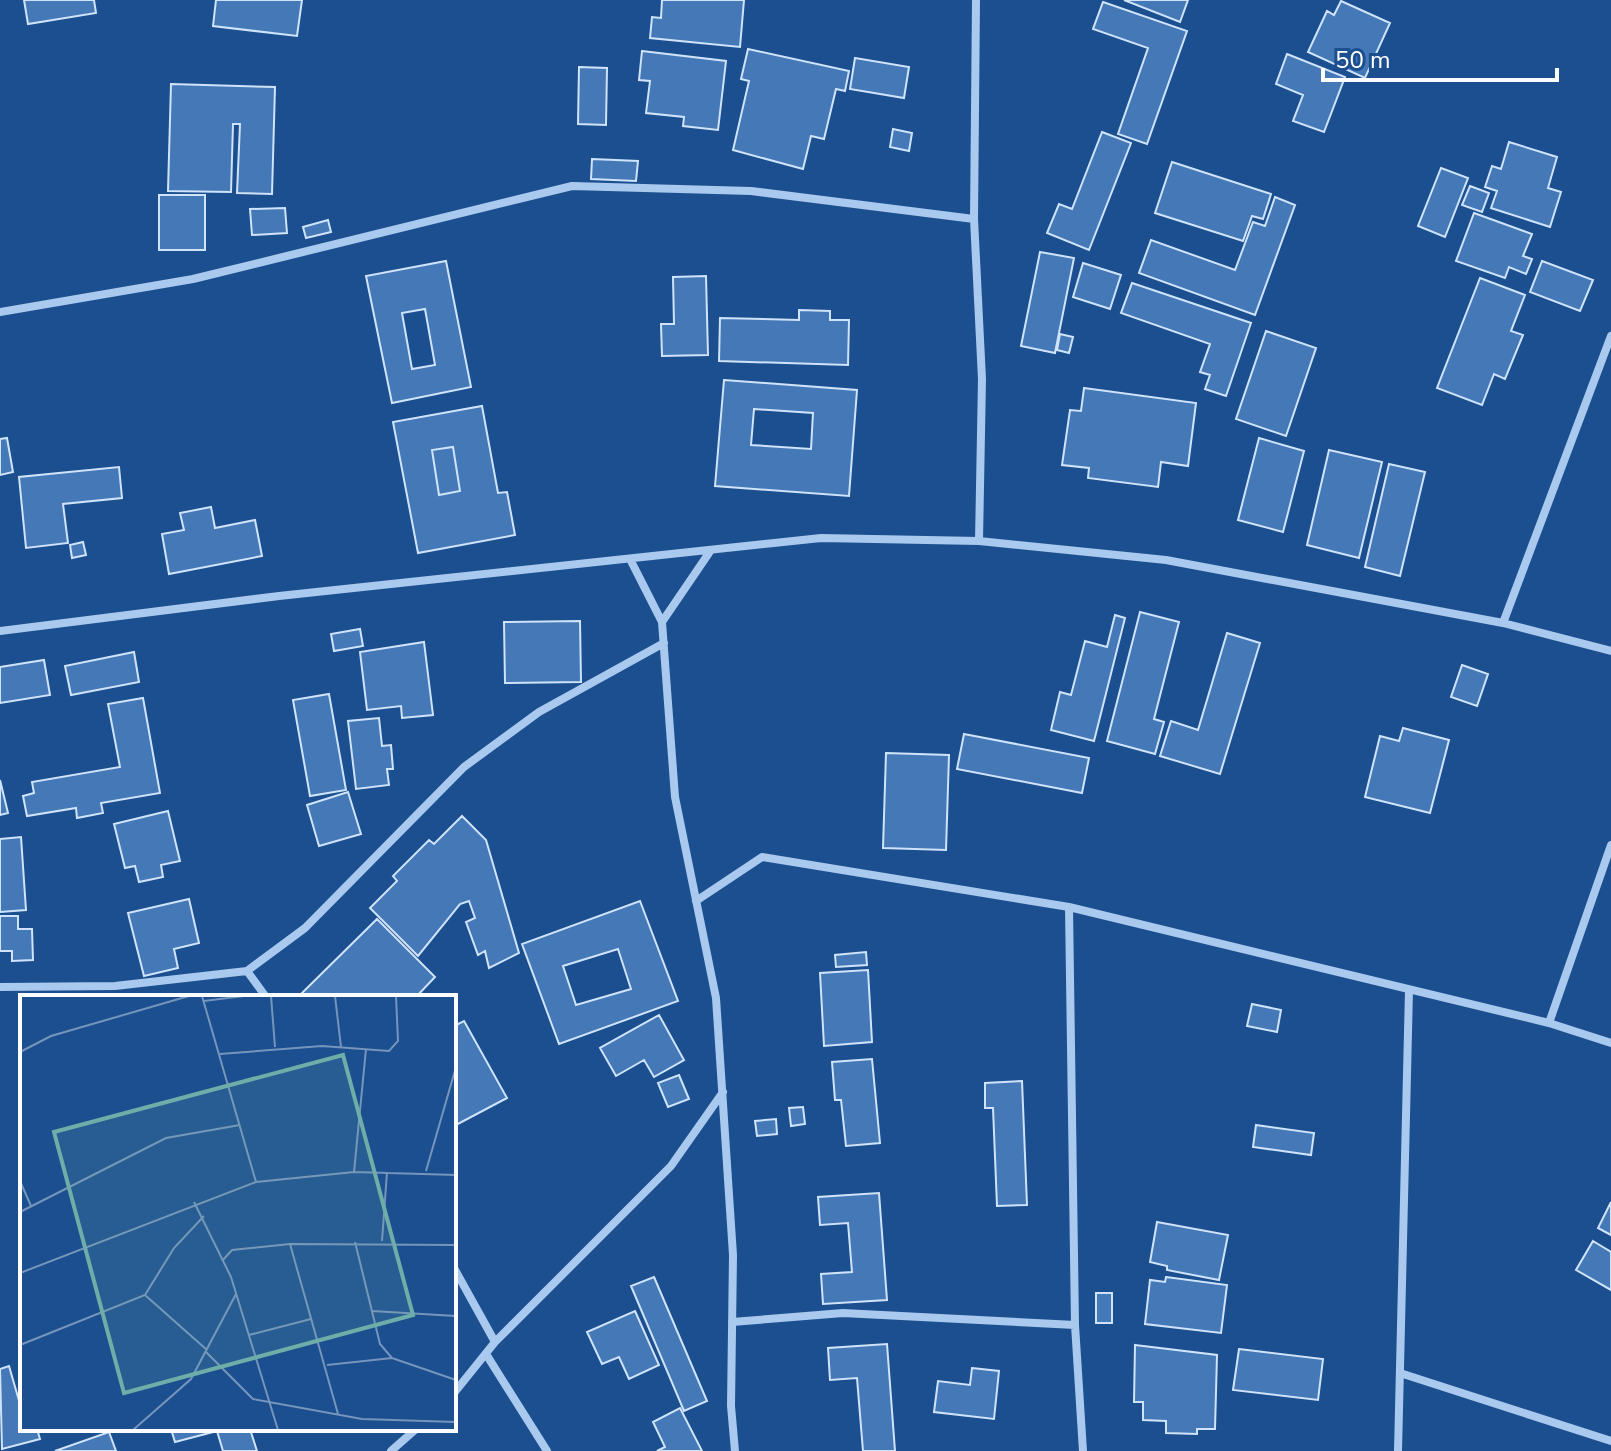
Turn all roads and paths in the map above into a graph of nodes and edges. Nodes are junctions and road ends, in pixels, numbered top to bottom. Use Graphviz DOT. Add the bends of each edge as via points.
graph roads {
  1 [pos="976,0"];
  2 [pos="974,219"];
  3 [pos="0,312"];
  4 [pos="1611,336"];
  5 [pos="979,541"];
  6 [pos="711,550"];
  7 [pos="630,559"];
  8 [pos="662,622"];
  9 [pos="1503,623"];
  10 [pos="0,631"];
  11 [pos="664,643"];
  12 [pos="1611,651"];
  13 [pos="1611,845"];
  14 [pos="696,901"];
  15 [pos="1069,907"];
  16 [pos="247,971"];
  17 [pos="0,987"];
  18 [pos="1409,990"];
  19 [pos="265,995"];
  20 [pos="1549,1023"];
  21 [pos="1611,1043"];
  22 [pos="723,1092"];
  23 [pos="456,1272"];
  24 [pos="732,1322"];
  25 [pos="1075,1325"];
  26 [pos="495,1342"];
  27 [pos="486,1354"];
  28 [pos="1400,1373"];
  29 [pos="456,1391"];
  30 [pos="414,1431"];
  31 [pos="1611,1441"];
  32 [pos="391,1451"];
  33 [pos="547,1451"];
  34 [pos="735,1451"];
  35 [pos="1083,1451"];
  36 [pos="1398,1451"];
  1 -- 2 [label="street"];
  2 -- 3 [label="street" via="751,191 572,186 193,279"];
  2 -- 5 [label="street" via="982,379"];
  4 -- 9 [label="street"];
  5 -- 6 [label="street" via="821,538"];
  5 -- 9 [label="street" via="1166,560"];
  6 -- 7 [label="street"];
  6 -- 8 [label="street"];
  7 -- 8 [label="street"];
  7 -- 10 [label="street"];
  8 -- 11 [label="street"];
  9 -- 12 [label="street"];
  11 -- 14 [label="street" via="675,797"];
  11 -- 16 [label="street" via="539,712 464,767 305,928"];
  13 -- 20 [label="street"];
  14 -- 15 [label="street" via="762,857"];
  14 -- 22 [label="street" via="716,998"];
  15 -- 18 [label="street"];
  15 -- 25 [label="street"];
  16 -- 17 [label="street" via="115,986"];
  16 -- 19 [label="street"];
  18 -- 20 [label="street"];
  18 -- 28 [label="street"];
  20 -- 21 [label="street"];
  22 -- 24 [label="street"];
  22 -- 26 [label="street" via="671,1166"];
  23 -- 26 [label="street"];
  24 -- 25 [label="street" via="843,1313"];
  24 -- 34 [label="street"];
  25 -- 35 [label="street"];
  26 -- 27 [label="street"];
  27 -- 29 [label="street"];
  27 -- 33 [label="street"];
  28 -- 31 [label="street"];
  28 -- 36 [label="street"];
  30 -- 32 [label="street"];
}
